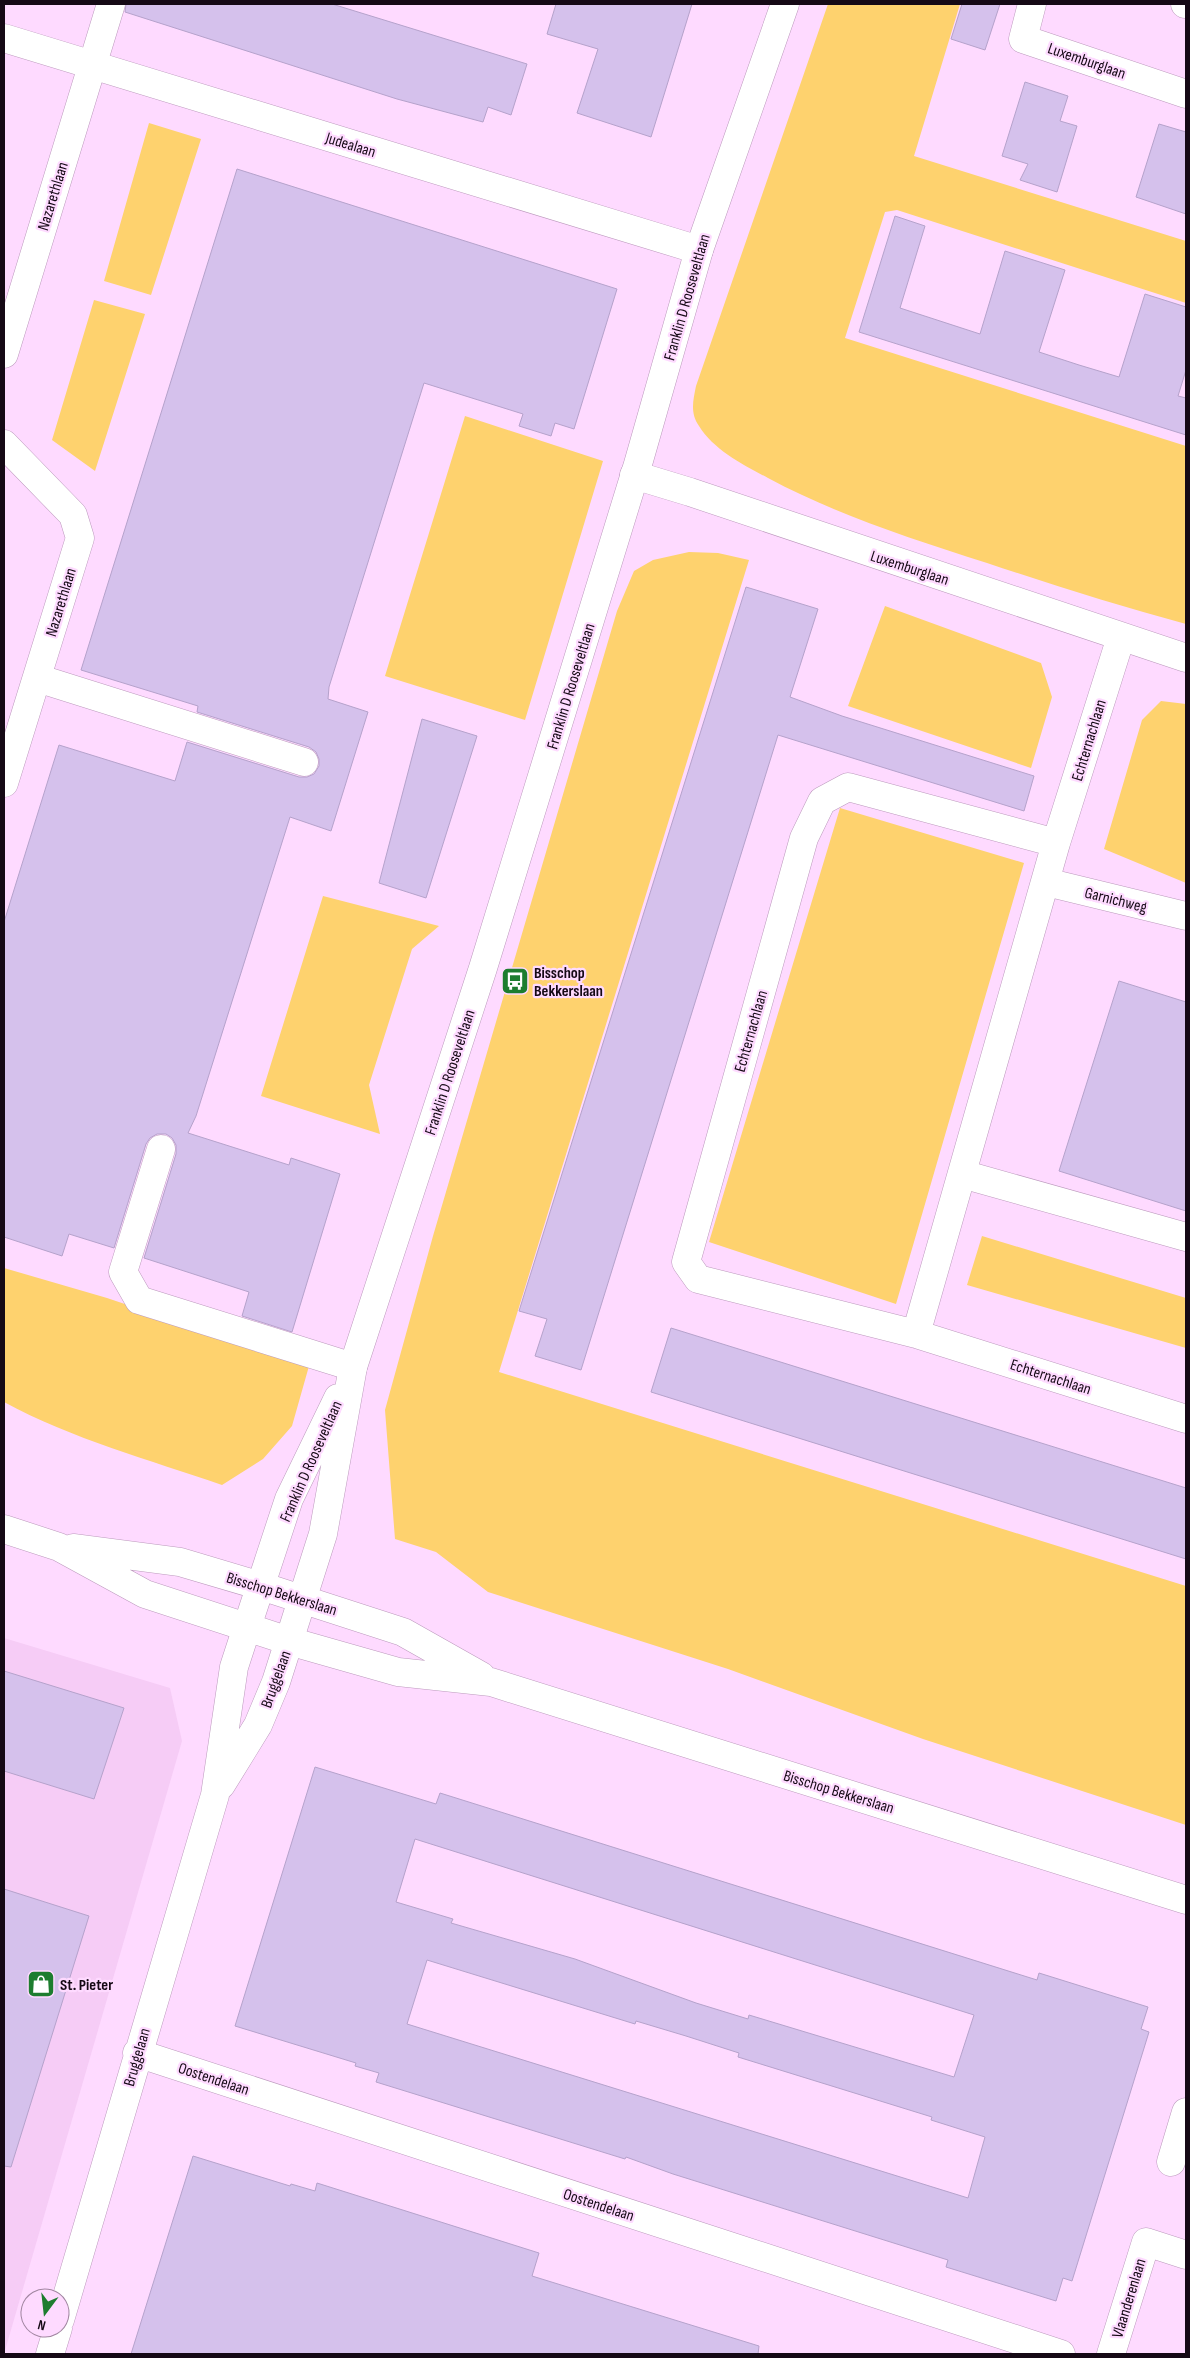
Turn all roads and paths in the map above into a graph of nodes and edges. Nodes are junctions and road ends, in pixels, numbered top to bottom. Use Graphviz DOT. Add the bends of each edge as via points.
graph roads {
  1 [pos="111,4"];
  2 [pos="785,4"];
  3 [pos="1032,4"];
  4 [pos="4,38"];
  5 [pos="92,65"];
  6 [pos="1186,94"];
  7 [pos="699,250"];
  8 [pos="4,354"];
  9 [pos="4,444"];
  10 [pos="634,476"];
  11 [pos="1121,637"];
  12 [pos="1186,658"];
  13 [pos="37,678"];
  14 [pos="304,762"];
  15 [pos="4,783"];
  16 [pos="1056,843"];
  17 [pos="1046,882"];
  18 [pos="1186,916"];
  19 [pos="161,1150"];
  20 [pos="962,1174"];
  21 [pos="1186,1238"];
  22 [pos="916,1334"];
  23 [pos="353,1367"];
  24 [pos="1186,1418"];
  25 [pos="4,1529"];
  26 [pos="59,1547"];
  27 [pos="260,1586"];
  28 [pos="302,1599"];
  29 [pos="247,1627"];
  30 [pos="289,1640"];
  31 [pos="491,1682"];
  32 [pos="215,1795"];
  33 [pos="1186,1900"];
  34 [pos="137,2053"];
  35 [pos="1186,2112"];
  36 [pos="1171,2162"];
  37 [pos="1186,2255"];
  38 [pos="69,2288"];
  39 [pos="55,2338"];
  40 [pos="50,2354"];
  41 [pos="1061,2354"];
  42 [pos="1111,2354"];
  1 -- 5 [label="street, Nazarethlaan"];
  2 -- 7 [label="street, Franklin D Rooseveltlaan"];
  3 -- 6 [label="street, Luxemburglaan" via="1023,39"];
  4 -- 5 [label="street, Judealaan"];
  5 -- 7 [label="street, Judealaan"];
  5 -- 8 [label="street, Nazarethlaan"];
  7 -- 10 [label="street, Franklin D Rooseveltlaan"];
  9 -- 13 [label="street, Nazarethlaan" via="73,515 80,538"];
  10 -- 11 [label="street, Luxemburglaan"];
  10 -- 23 [label="street, Franklin D Rooseveltlaan" via="483,968"];
  11 -- 12 [label="street, Luxemburglaan"];
  11 -- 16 [label="street, Echternachlaan"];
  13 -- 14 [label="street"];
  13 -- 15 [label="street, Nazarethlaan"];
  16 -- 17 [label="street, Echternachlaan"];
  16 -- 22 [label="street, Echternachlaan" via="848,787 822,801 804,838 686,1262 698,1280"];
  17 -- 18 [label="street, Garnichweg"];
  17 -- 20 [label="street, Echternachlaan"];
  19 -- 23 [label="street" via="123,1272 139,1300"];
  20 -- 21 [label="street"];
  20 -- 22 [label="street, Echternachlaan"];
  22 -- 24 [label="street, Echternachlaan"];
  23 -- 27 [label="street, Franklin D Rooseveltlaan" via="289,1499"];
  23 -- 28 [label="street, Franklin D Rooseveltlaan" via="323,1534"];
  25 -- 26 [label="street, Bisschop Bekkerslaan"];
  26 -- 27 [label="street, Bisschop Bekkerslaan" via="180,1562"];
  26 -- 29 [label="street, Bisschop Bekkerslaan" via="145,1594"];
  27 -- 28 [label="street, Bisschop Bekkerslaan"];
  27 -- 29 [label="street, Franklin D Rooseveltlaan"];
  28 -- 30 [label="street, Franklin D Rooseveltlaan"];
  28 -- 31 [label="street, Bisschop Bekkerslaan" via="403,1632"];
  29 -- 30 [label="street, Bisschop Bekkerslaan"];
  29 -- 32 [label="street, Bruggelaan" via="234,1667"];
  30 -- 31 [label="street, Bisschop Bekkerslaan" via="398,1672"];
  30 -- 32 [label="street, Bruggelaan" via="258,1725"];
  31 -- 33 [label="street, Bisschop Bekkerslaan"];
  32 -- 34 [label="street, Bruggelaan"];
  34 -- 38 [label="street, Bruggelaan"];
  34 -- 41 [label="street, Oostendelaan"];
  35 -- 36 [label="street"];
  37 -- 42 [label="street, Vlaanderenlaan" via="1146,2242"];
  39 -- 40 [label="street"];
}
